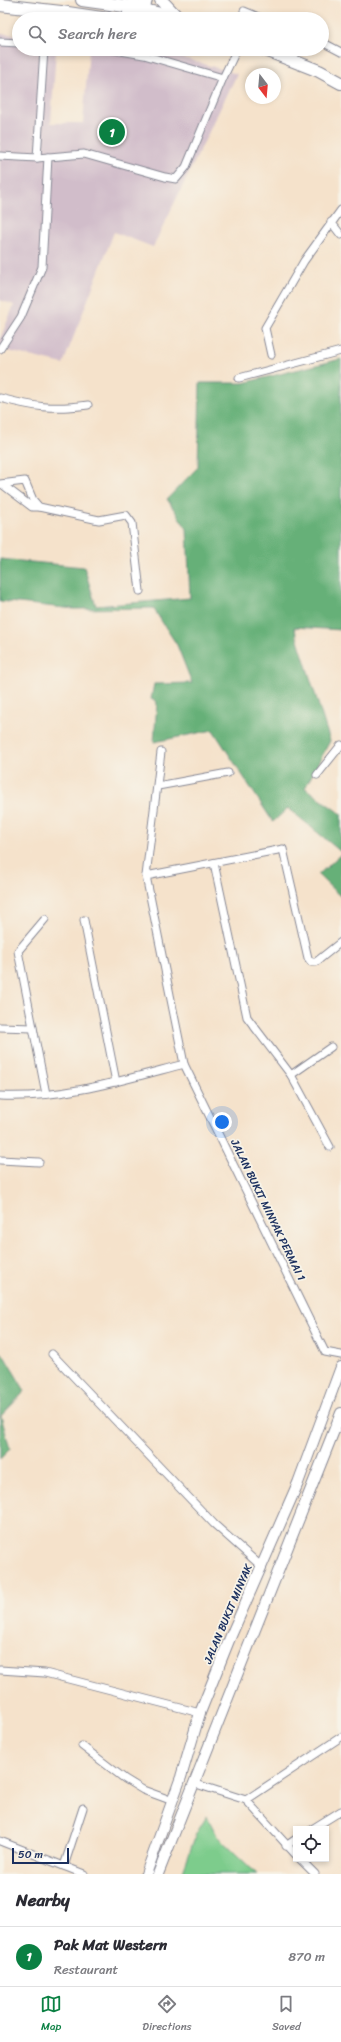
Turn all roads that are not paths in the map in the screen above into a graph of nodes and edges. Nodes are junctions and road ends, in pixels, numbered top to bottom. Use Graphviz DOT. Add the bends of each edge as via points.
graph roads {
  1 [pos="82,0"];
  2 [pos="161,0"];
  3 [pos="100,1"];
  4 [pos="0,5"];
  5 [pos="139,7"];
  6 [pos="42,12"];
  7 [pos="156,12"];
  8 [pos="173,12"];
  9 [pos="0,42"];
  10 [pos="12,43"];
  11 [pos="329,46"];
  12 [pos="341,52"];
  13 [pos="44,56"];
  14 [pos="147,56"];
  15 [pos="234,56"];
  16 [pos="281,56"];
  17 [pos="223,78"];
  18 [pos="341,83"];
  19 [pos="0,156"];
  20 [pos="48,157"];
  21 [pos="37,158"];
  22 [pos="341,210"];
  23 [pos="331,222"];
  24 [pos="341,235"];
  25 [pos="0,349"];
  26 [pos="341,351"];
  27 [pos="271,355"];
  28 [pos="238,378"];
  29 [pos="0,398"];
  30 [pos="88,405"];
  31 [pos="2,484"];
  32 [pos="39,507"];
  33 [pos="140,591"];
  34 [pos="341,745"];
  35 [pos="161,752"];
  36 [pos="228,773"];
  37 [pos="317,775"];
  38 [pos="158,786"];
  39 [pos="214,863"];
  40 [pos="146,876"];
  41 [pos="45,919"];
  42 [pos="84,920"];
  43 [pos="341,942"];
  44 [pos="0,1027"];
  45 [pos="33,1028"];
  46 [pos="331,1047"];
  47 [pos="184,1064"];
  48 [pos="291,1075"];
  49 [pos="116,1082"];
  50 [pos="46,1094"];
  51 [pos="0,1096"];
  52 [pos="330,1147"];
  53 [pos="0,1160"];
  54 [pos="39,1162"];
  55 [pos="52,1354"];
  56 [pos="341,1355"];
  57 [pos="341,1367"];
  58 [pos="341,1413"];
  59 [pos="261,1566"];
  60 [pos="0,1670"];
  61 [pos="200,1713"];
  62 [pos="341,1737"];
  63 [pos="82,1746"];
  64 [pos="194,1783"];
  65 [pos="246,1800"];
  66 [pos="173,1801"];
  67 [pos="83,1808"];
  68 [pos="341,1811"];
  69 [pos="317,1826"];
  70 [pos="0,1841"];
  71 [pos="293,1841"];
  72 [pos="286,1846"];
  73 [pos="293,1852"];
  74 [pos="303,1862"];
  75 [pos="64,1866"];
  76 [pos="84,1874"];
  77 [pos="146,1874"];
  78 [pos="158,1874"];
  79 [pos="315,1874"];
  1 -- 3 [label="main road"];
  2 -- 8 [label="main road"];
  3 -- 5 [label="main road"];
  4 -- 6 [label="main road"];
  5 -- 7 [label="main road"];
  9 -- 10 [label="street"];
  11 -- 12 [label="street"];
  13 -- 21 [label="street"];
  14 -- 17 [label="street"];
  15 -- 17 [label="street"];
  16 -- 18 [label="main road"];
  17 -- 20 [label="street" via="186,167 176,179 84,154"];
  19 -- 21 [label="street"];
  20 -- 21 [label="street"];
  20 -- 25 [label="street" via="42,267 21,317"];
  22 -- 23 [label="street"];
  23 -- 24 [label="street"];
  23 -- 27 [label="street" via="304,261 265,328"];
  26 -- 28 [label="street"];
  29 -- 30 [label="street" via="46,408 62,409"];
  31 -- 32 [label="street" via="32,507"];
  31 -- 32 [label="street" via="25,481"];
  32 -- 33 [label="street" via="99,520 126,515 132,523"];
  34 -- 37 [label="street"];
  35 -- 38 [label="street, JALAN BUKIT MINYAK PERMAI 1"];
  36 -- 38 [label="street"];
  38 -- 40 [label="street, JALAN BUKIT MINYAK PERMAI 1"];
  39 -- 40 [label="street"];
  39 -- 43 [label="street" via="283,849 308,958 311,962 316,962"];
  39 -- 48 [label="street" via="248,1017"];
  40 -- 47 [label="street, JALAN BUKIT MINYAK PERMAI 1"];
  41 -- 45 [label="street" via="18,952"];
  42 -- 49 [label="street"];
  44 -- 45 [label="street"];
  45 -- 50 [label="street"];
  46 -- 48 [label="street"];
  47 -- 49 [label="street"];
  47 -- 56 [label="street, JALAN BUKIT MINYAK PERMAI 1" via="325,1352"];
  48 -- 52 [label="street"];
  49 -- 50 [label="street" via="83,1090"];
  50 -- 51 [label="street" via="25,1097"];
  53 -- 54 [label="street"];
  55 -- 59 [label="street" via="214,1524"];
  57 -- 59 [label="main road, JALAN BUKIT MINYAK" via="298,1483"];
  58 -- 64 [label="main road"];
  59 -- 61 [label="main road, JALAN BUKIT MINYAK"];
  60 -- 61 [label="street" via="44,1673"];
  61 -- 66 [label="main road, JALAN BUKIT MINYAK"];
  62 -- 65 [label="street"];
  63 -- 66 [label="street" via="143,1790"];
  64 -- 65 [label="street"];
  64 -- 78 [label="main road"];
  65 -- 72 [label="street"];
  66 -- 77 [label="main road, JALAN BUKIT MINYAK"];
  67 -- 75 [label="street"];
  68 -- 69 [label="street"];
  70 -- 75 [label="street"];
  71 -- 72 [label="street"];
  72 -- 73 [label="street"];
  74 -- 79 [label="street"];
  75 -- 76 [label="street"];
}
